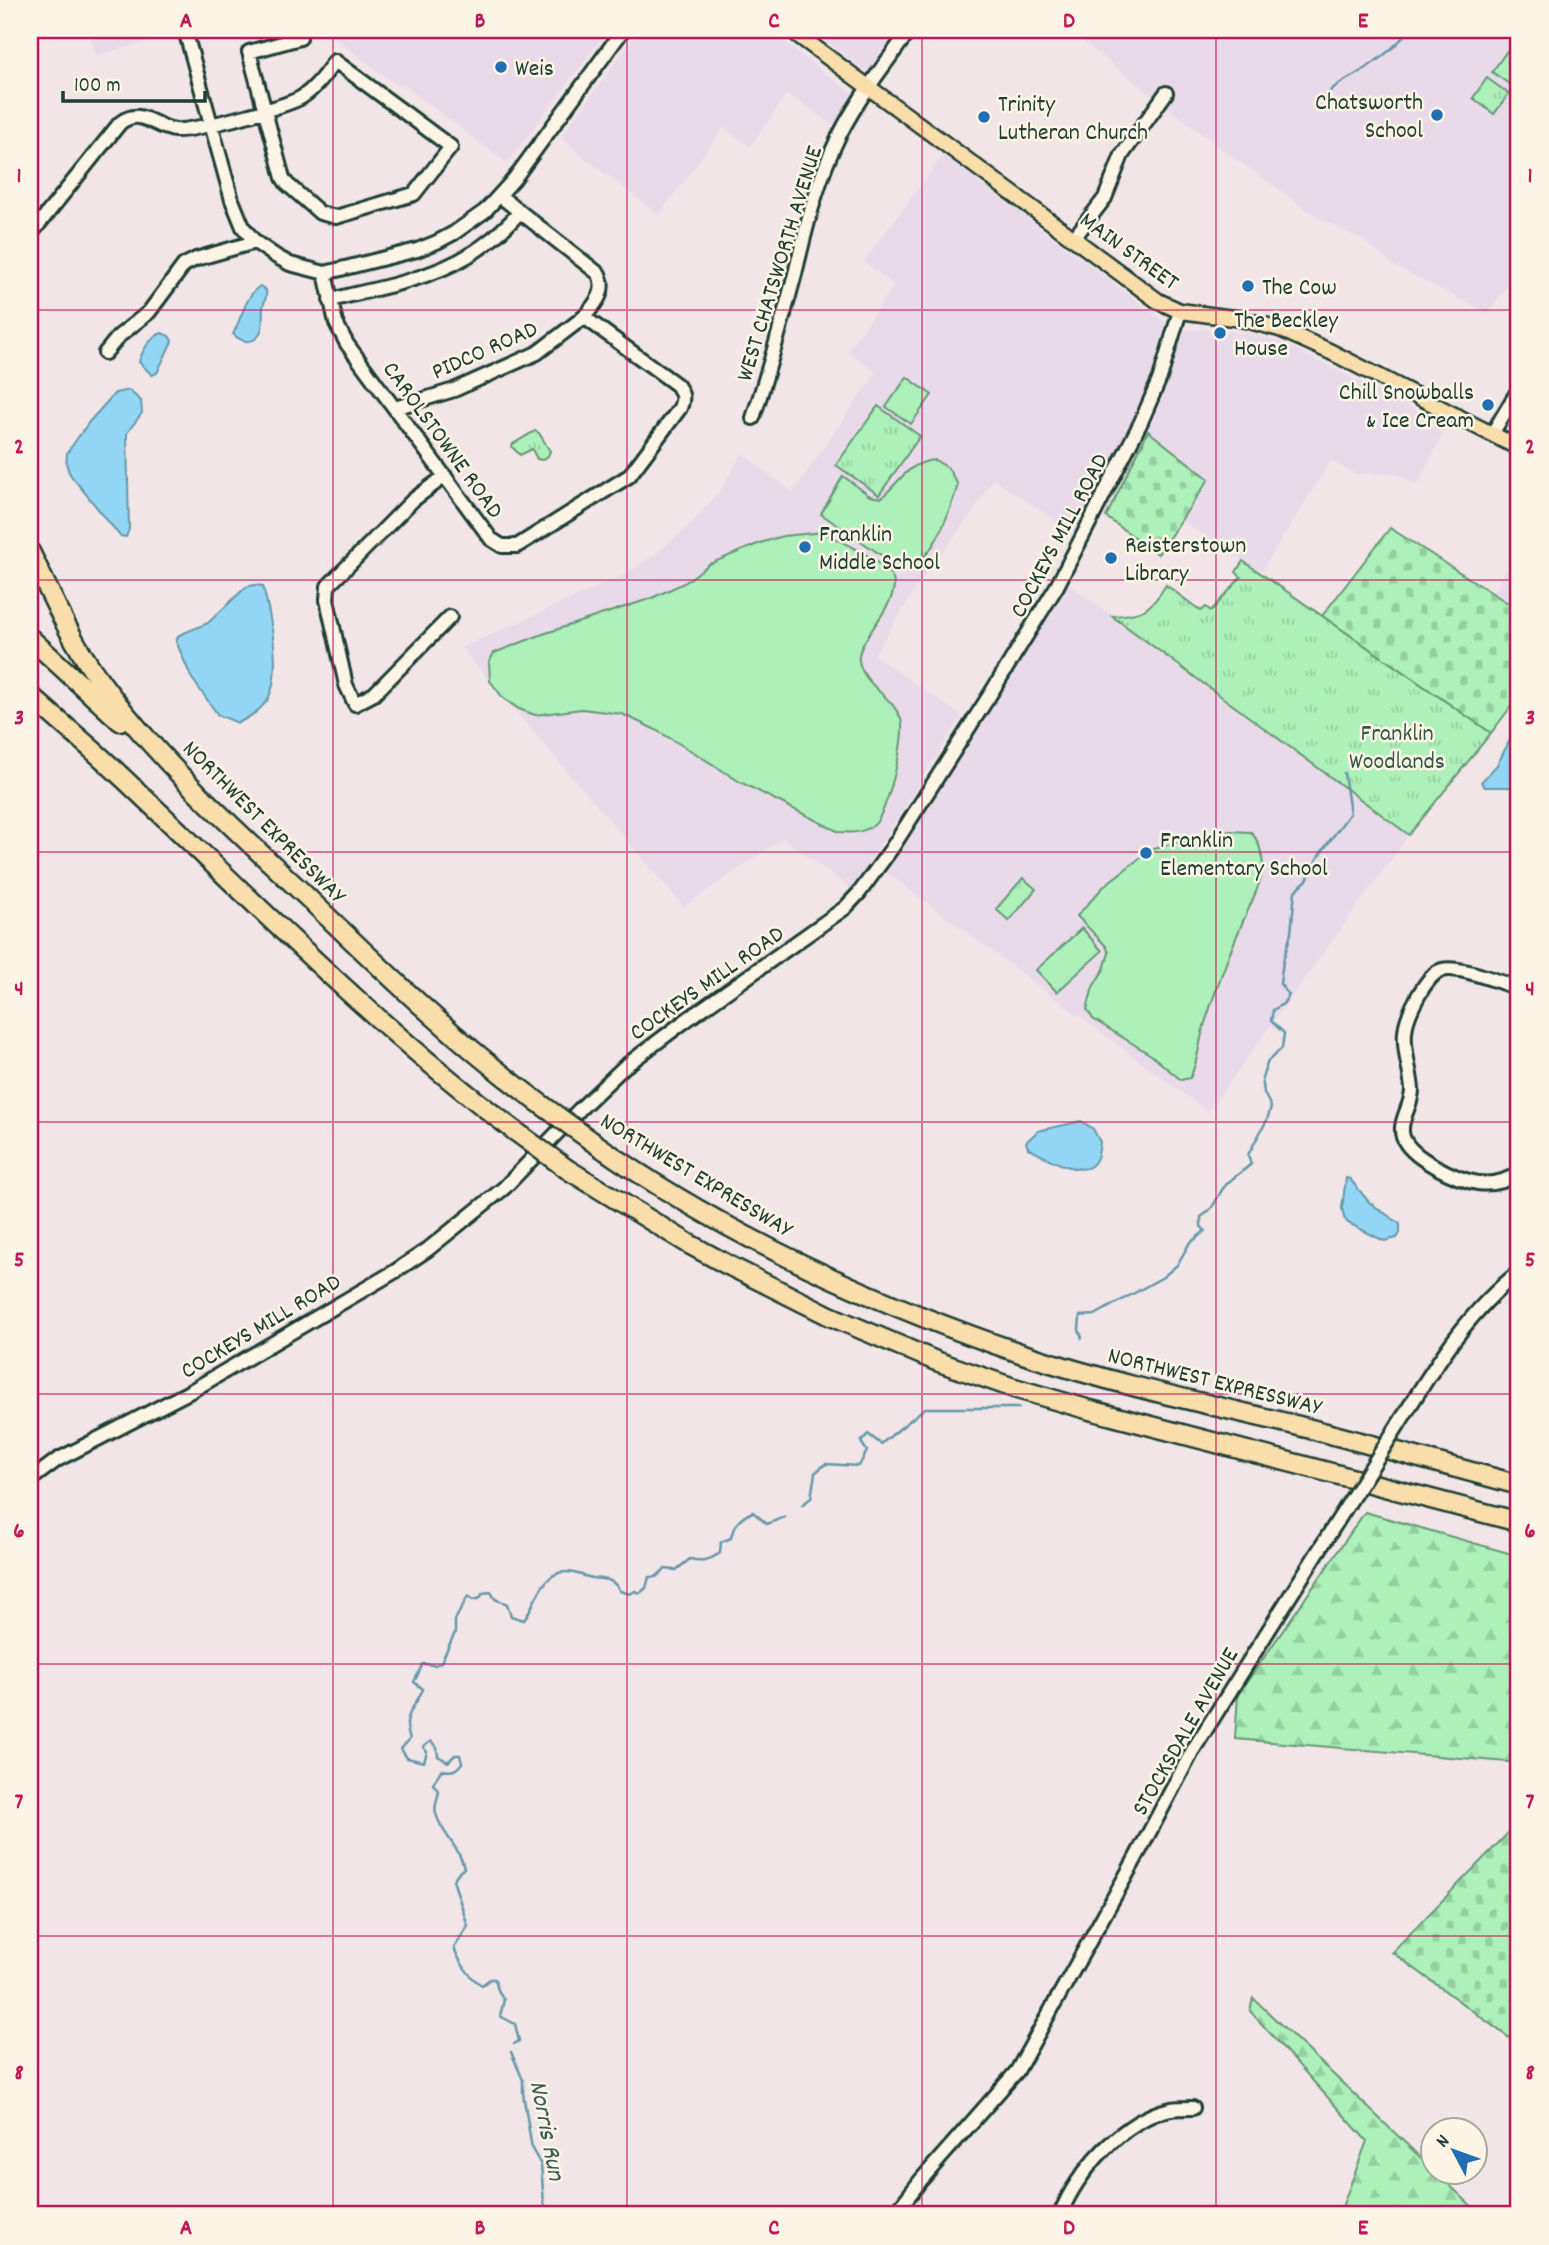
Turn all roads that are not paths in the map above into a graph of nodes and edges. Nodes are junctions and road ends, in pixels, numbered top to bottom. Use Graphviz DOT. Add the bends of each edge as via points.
graph roads {
  1 [pos="185,30"];
  2 [pos="624,30"];
  3 [pos="791,30"];
  4 [pos="910,30"];
  5 [pos="300,38"];
  6 [pos="869,87"];
  7 [pos="1166,93"];
  8 [pos="265,111"];
  9 [pos="210,124"];
  10 [pos="500,196"];
  11 [pos="519,213"];
  12 [pos="34,230"];
  13 [pos="1074,238"];
  14 [pos="255,242"];
  15 [pos="325,273"];
  16 [pos="330,300"];
  17 [pos="1180,311"];
  18 [pos="584,317"];
  19 [pos="105,353"];
  20 [pos="1519,389"];
  21 [pos="395,408"];
  22 [pos="753,418"];
  23 [pos="1492,434"];
  24 [pos="1519,448"];
  25 [pos="444,476"];
  26 [pos="30,552"];
  27 [pos="450,617"];
  28 [pos="30,638"];
  29 [pos="30,681"];
  30 [pos="30,695"];
  31 [pos="104,760"];
  32 [pos="201,798"];
  33 [pos="1519,988"];
  34 [pos="1519,1173"];
  35 [pos="1519,1272"];
  36 [pos="30,1480"];
  37 [pos="1519,1485"];
  38 [pos="1519,1522"];
  39 [pos="1193,2108"];
  40 [pos="894,2215"];
  41 [pos="1060,2215"];
  1 -- 9 [label="street"];
  2 -- 10 [label="street"];
  3 -- 6 [label="main road, MAIN STREET"];
  4 -- 6 [label="street, WEST CHATSWORTH AVENUE"];
  5 -- 8 [label="street" via="249,52"];
  6 -- 13 [label="main road, MAIN STREET"];
  6 -- 22 [label="street, WEST CHATSWORTH AVENUE" via="823,172"];
  7 -- 13 [label="street" via="1122,155 1105,198"];
  8 -- 8 [label="street" via="290,104 310,91 335,61 450,147 414,194 328,216 287,184"];
  8 -- 9 [label="street"];
  9 -- 12 [label="street" via="177,130 134,115 126,118"];
  9 -- 14 [label="street" via="237,215"];
  10 -- 11 [label="street"];
  10 -- 15 [label="street" via="437,242"];
  11 -- 16 [label="street" via="490,242 449,267"];
  11 -- 18 [label="street" via="599,274 602,292"];
  13 -- 17 [label="main road, MAIN STREET" via="1158,301"];
  14 -- 15 [label="street" via="290,264"];
  14 -- 19 [label="street" via="184,265 149,312"];
  15 -- 16 [label="street, CAROLSTOWNE ROAD"];
  16 -- 21 [label="street, CAROLSTOWNE ROAD" via="341,335"];
  17 -- 23 [label="main road, MAIN STREET" via="1280,329"];
  17 -- 36 [label="street, COCKEYS MILL ROAD" via="1141,422 1056,586 892,848 845,908 624,1067 504,1188 427,1251 191,1391 57,1460"];
  18 -- 21 [label="street, PIDCO ROAD" via="537,354 454,390"];
  18 -- 25 [label="street, CAROLSTOWNE ROAD" via="682,393 680,408 633,471 552,525 509,547 491,539"];
  20 -- 23 [label="street"];
  21 -- 25 [label="street, CAROLSTOWNE ROAD"];
  23 -- 24 [label="main road, MAIN STREET"];
  25 -- 27 [label="street" via="413,500 328,586 346,685 355,704 374,694"];
  26 -- 32 [label="highway, NORTHWEST EXPRESSWAY" via="96,675"];
  28 -- 32 [label="highway"];
  29 -- 31 [label="highway"];
  30 -- 31 [label="highway"];
  31 -- 38 [label="highway, bridge" via="435,1069 567,1169 689,1244 830,1316 1014,1388"];
  32 -- 37 [label="highway, NORTHWEST EXPRESSWAY, bridge" via="397,985 500,1074 624,1164 744,1235 948,1327 1026,1354 1189,1401"];
  33 -- 34 [label="street" via="1454,968 1436,972 1425,983 1405,1032 1412,1091 1402,1131 1407,1146 1420,1159 1467,1180 1500,1182"];
  35 -- 40 [label="street, STOCKSDALE AVENUE, bridge" via="1469,1320 1438,1360 1193,1750 1017,2071"];
  39 -- 41 [label="street" via="1154,2115 1117,2138 1080,2178"];
}
